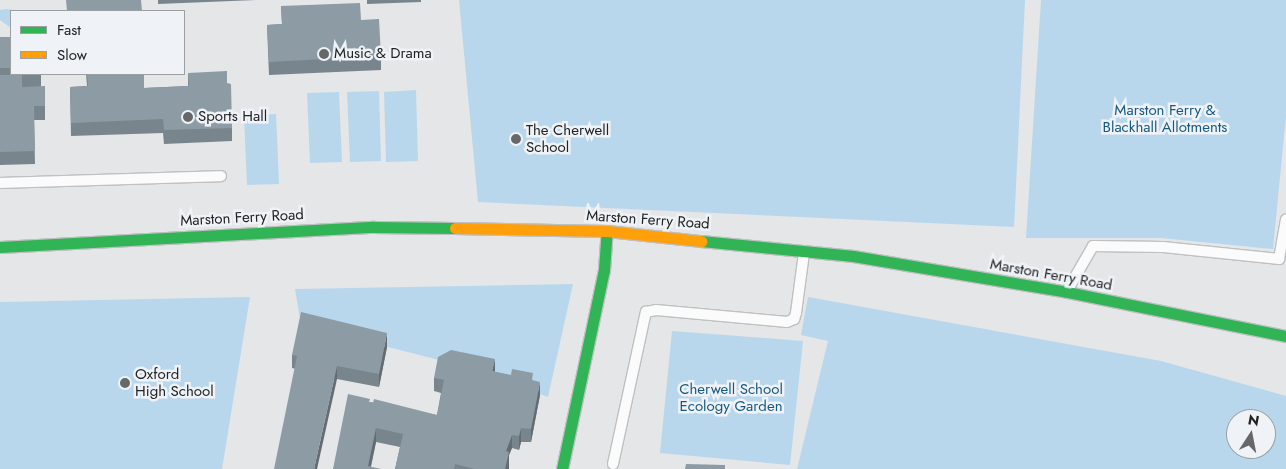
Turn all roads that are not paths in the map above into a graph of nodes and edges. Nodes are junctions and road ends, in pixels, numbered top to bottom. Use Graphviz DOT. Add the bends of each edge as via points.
graph roads {
  1 [pos="221,176"];
  2 [pos="0,183"];
  3 [pos="1286,220"];
  4 [pos="607,231"];
  5 [pos="0,247"];
  6 [pos="804,249"];
  7 [pos="1067,292"];
  8 [pos="1286,336"];
  9 [pos="613,464"];
  10 [pos="562,469"];
  1 -- 2 [label="lane"];
  3 -- 7 [label="lane" via="1279,259 1163,247 1093,246"];
  4 -- 5 [label="main road, Marston Ferry Road" via="381,226"];
  4 -- 6 [label="main road, Marston Ferry Road"];
  4 -- 10 [label="main road" via="604,270"];
  6 -- 7 [label="main road, Marston Ferry Road"];
  6 -- 9 [label="lane" via="796,313 794,319 787,322 656,310 646,312"];
  7 -- 8 [label="main road, Marston Ferry Road"];
}
